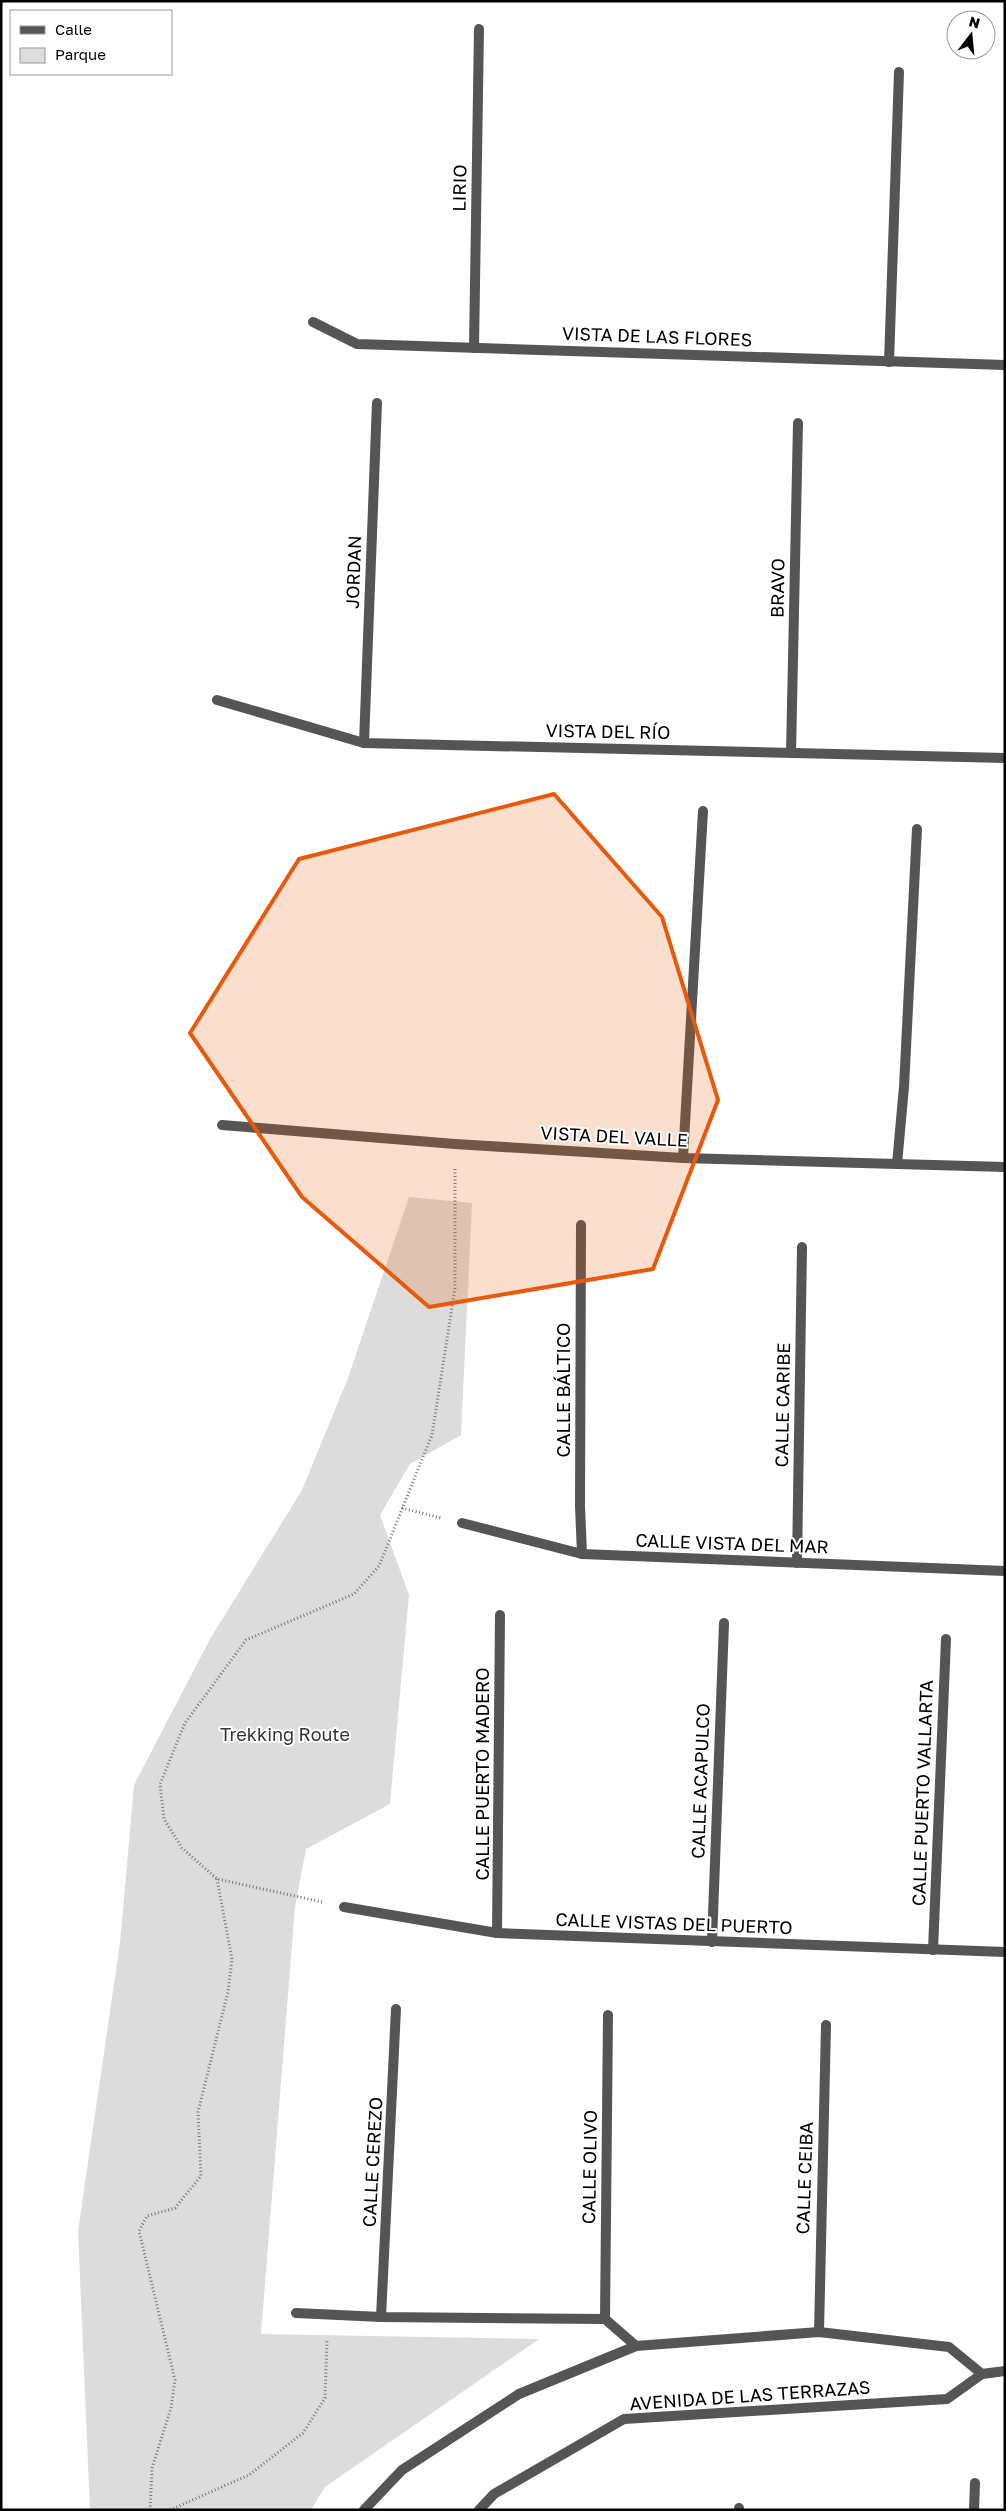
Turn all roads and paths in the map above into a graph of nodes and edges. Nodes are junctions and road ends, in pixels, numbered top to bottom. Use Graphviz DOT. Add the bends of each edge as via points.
graph roads {
  1 [pos="479,29"];
  2 [pos="899,72"];
  3 [pos="313,322"];
  4 [pos="474,348"];
  5 [pos="889,362"];
  6 [pos="1005,366"];
  7 [pos="377,403"];
  8 [pos="798,423"];
  9 [pos="217,700"];
  10 [pos="364,743"];
  11 [pos="792,753"];
  12 [pos="1005,758"];
  13 [pos="703,811"];
  14 [pos="917,829"];
  15 [pos="222,1125"];
  16 [pos="455,1144"];
  17 [pos="683,1158"];
  18 [pos="898,1164"];
  19 [pos="1005,1167"];
  20 [pos="581,1225"];
  21 [pos="802,1247"];
  22 [pos="402,1508"];
  23 [pos="462,1523"];
  24 [pos="582,1554"];
  25 [pos="797,1564"];
  26 [pos="1005,1571"];
  27 [pos="500,1615"];
  28 [pos="724,1623"];
  29 [pos="946,1639"];
  30 [pos="217,1879"];
  31 [pos="344,1907"];
  32 [pos="497,1934"];
  33 [pos="712,1942"];
  34 [pos="933,1950"];
  35 [pos="1005,1952"];
  36 [pos="396,2009"];
  37 [pos="608,2015"];
  38 [pos="826,2025"];
  39 [pos="296,2313"];
  40 [pos="327,2315"];
  41 [pos="381,2316"];
  42 [pos="605,2319"];
  43 [pos="819,2332"];
  44 [pos="636,2346"];
  45 [pos="1005,2371"];
  46 [pos="982,2374"];
  47 [pos="975,2483"];
  48 [pos="150,2510"];
  49 [pos="170,2510"];
  50 [pos="364,2510"];
  51 [pos="479,2510"];
  52 [pos="974,2510"];
  1 -- 4 [label="street, LIRIO"];
  2 -- 5 [label="street"];
  3 -- 4 [label="street, VISTA DE LAS FLORES" via="357,344"];
  4 -- 5 [label="street, VISTA DE LAS FLORES"];
  5 -- 6 [label="street, VISTA DE LAS FLORES"];
  7 -- 10 [label="street, JORDAN"];
  8 -- 11 [label="street, BRAVO"];
  9 -- 10 [label="street, VISTA DEL RÍO"];
  10 -- 11 [label="street, VISTA DEL RÍO"];
  11 -- 12 [label="street, VISTA DEL RÍO"];
  13 -- 17 [label="street"];
  14 -- 18 [label="street"];
  15 -- 16 [label="street, VISTA DEL VALLE"];
  16 -- 17 [label="street, VISTA DEL VALLE"];
  16 -- 22 [label="path" via="455,1288 444,1371 432,1435"];
  17 -- 18 [label="street, VISTA DEL VALLE"];
  18 -- 19 [label="street, VISTA DEL VALLE"];
  20 -- 24 [label="street, CALLE BÁLTICO"];
  21 -- 25 [label="street, CALLE CARIBE"];
  22 -- 23 [label="path"];
  22 -- 30 [label="path" via="379,1566 354,1594 246,1640 185,1723 160,1784 164,1820 182,1848"];
  23 -- 24 [label="street, CALLE VISTA DEL MAR"];
  24 -- 25 [label="street, CALLE VISTA DEL MAR"];
  25 -- 26 [label="street, CALLE VISTA DEL MAR"];
  27 -- 32 [label="street, CALLE PUERTO MADERO"];
  28 -- 33 [label="street, CALLE ACAPULCO"];
  29 -- 34 [label="street, CALLE PUERTO VALLARTA"];
  30 -- 31 [label="path"];
  30 -- 48 [label="path" via="232,1959 228,1992 198,2112 201,2176 175,2208 147,2216 140,2231 175,2380 171,2408 152,2468"];
  31 -- 32 [label="street, CALLE VISTAS DEL PUERTO"];
  32 -- 33 [label="street, CALLE VISTAS DEL PUERTO"];
  33 -- 34 [label="street, CALLE VISTAS DEL PUERTO"];
  34 -- 35 [label="street, CALLE VISTAS DEL PUERTO"];
  36 -- 41 [label="street, CALLE CEREZO"];
  37 -- 42 [label="street, CALLE OLIVO"];
  38 -- 43 [label="street, CALLE CEIBA"];
  39 -- 40 [label="street"];
  40 -- 41 [label="street"];
  40 -- 49 [label="path" via="325,2398 303,2433 249,2475"];
  41 -- 42 [label="street"];
  42 -- 44 [label="street"];
  43 -- 44 [label="street"];
  43 -- 46 [label="street" via="949,2347"];
  44 -- 50 [label="street" via="520,2394 402,2470"];
  45 -- 46 [label="street, AVENIDA DE LAS TERRAZAS"];
  46 -- 51 [label="street, AVENIDA DE LAS TERRAZAS" via="947,2400 624,2419 494,2494"];
  47 -- 52 [label="street"];
}
